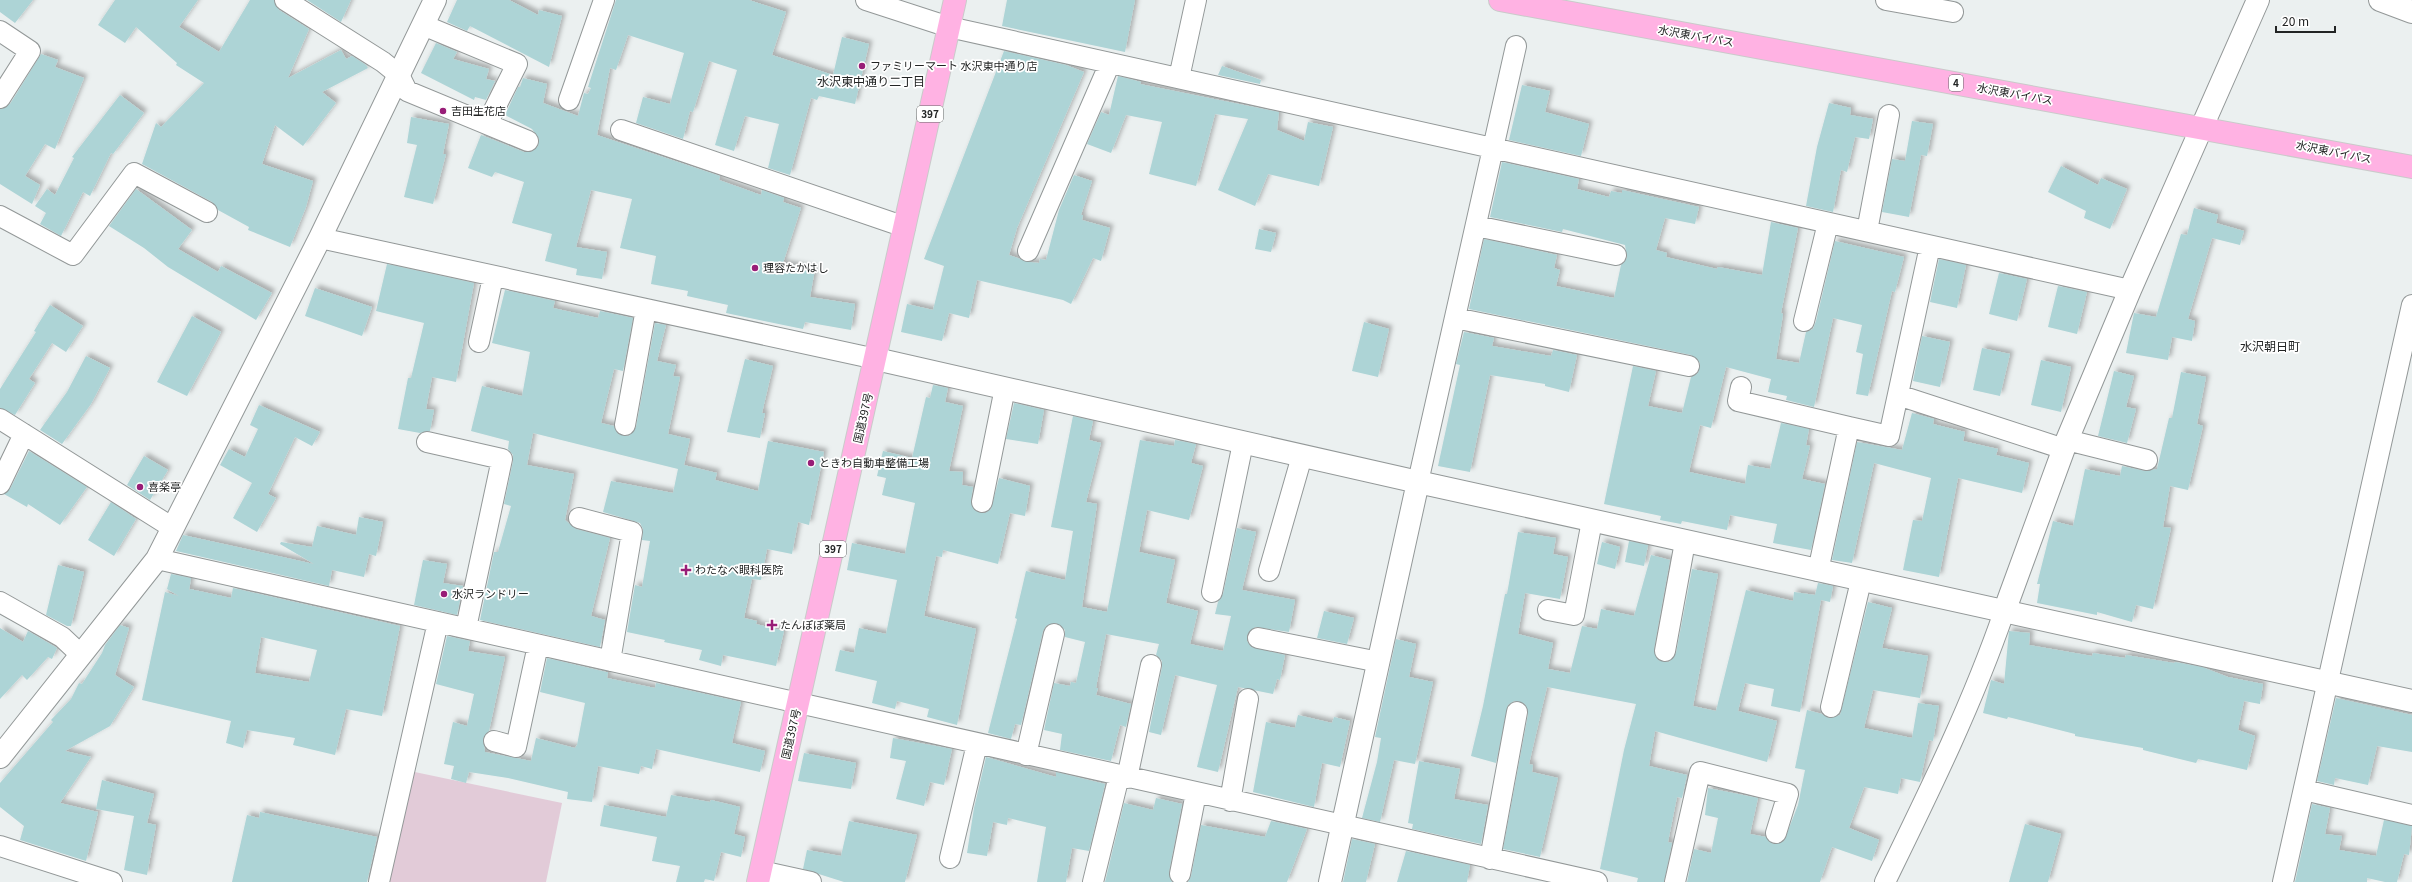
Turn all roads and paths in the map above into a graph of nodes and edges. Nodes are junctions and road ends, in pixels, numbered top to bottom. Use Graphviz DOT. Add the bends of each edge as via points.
graph roads {
  1 [pos="285,0"];
  2 [pos="435,0"];
  3 [pos="604,0"];
  4 [pos="866,0"];
  5 [pos="955,0"];
  6 [pos="1196,0"];
  7 [pos="1500,0"];
  8 [pos="1886,0"];
  9 [pos="2258,0"];
  10 [pos="2380,0"];
  11 [pos="1953,12"];
  12 [pos="2412,12"];
  13 [pos="423,25"];
  14 [pos="949,28"];
  15 [pos="0,31"];
  16 [pos="1516,46"];
  17 [pos="1110,63"];
  18 [pos="399,75"];
  19 [pos="1180,78"];
  20 [pos="0,98"];
  21 [pos="569,100"];
  22 [pos="1889,115"];
  23 [pos="487,124"];
  24 [pos="2202,128"];
  25 [pos="622,130"];
  26 [pos="528,141"];
  27 [pos="1493,148"];
  28 [pos="2412,167"];
  29 [pos="208,212"];
  30 [pos="0,216"];
  31 [pos="1828,223"];
  32 [pos="1476,226"];
  33 [pos="905,227"];
  34 [pos="1867,232"];
  35 [pos="320,238"];
  36 [pos="1930,246"];
  37 [pos="1028,251"];
  38 [pos="1616,255"];
  39 [pos="493,277"];
  40 [pos="2130,290"];
  41 [pos="2412,306"];
  42 [pos="646,309"];
  43 [pos="1455,318"];
  44 [pos="1804,321"];
  45 [pos="479,342"];
  46 [pos="876,359"];
  47 [pos="1689,366"];
  48 [pos="1742,387"];
  49 [pos="1005,388"];
  50 [pos="1898,395"];
  51 [pos="0,419"];
  52 [pos="625,425"];
  53 [pos="1849,427"];
  54 [pos="24,434"];
  55 [pos="427,442"];
  56 [pos="1243,443"];
  57 [pos="2065,444"];
  58 [pos="1302,456"];
  59 [pos="2147,460"];
  60 [pos="1418,482"];
  61 [pos="0,484"];
  62 [pos="982,502"];
  63 [pos="579,518"];
  64 [pos="1592,521"];
  65 [pos="173,528"];
  66 [pos="1685,542"];
  67 [pos="157,560"];
  68 [pos="1818,571"];
  69 [pos="1269,572"];
  70 [pos="1861,580"];
  71 [pos="1212,592"];
  72 [pos="0,602"];
  73 [pos="1548,610"];
  74 [pos="2004,612"];
  75 [pos="438,622"];
  76 [pos="466,628"];
  77 [pos="1054,634"];
  78 [pos="1258,638"];
  79 [pos="538,645"];
  80 [pos="1665,651"];
  81 [pos="80,654"];
  82 [pos="610,661"];
  83 [pos="1378,662"];
  84 [pos="1151,665"];
  85 [pos="2329,681"];
  86 [pos="1248,699"];
  87 [pos="2412,701"];
  88 [pos="798,704"];
  89 [pos="1831,707"];
  90 [pos="1517,712"];
  91 [pos="494,741"];
  92 [pos="977,744"];
  93 [pos="1026,755"];
  94 [pos="0,757"];
  95 [pos="1123,777"];
  96 [pos="2304,790"];
  97 [pos="1196,793"];
  98 [pos="1230,801"];
  99 [pos="2412,815"];
  100 [pos="1342,826"];
  101 [pos="1776,833"];
  102 [pos="0,846"];
  103 [pos="950,858"];
  104 [pos="1490,859"];
  105 [pos="1180,874"];
  106 [pos="1518,874"];
  107 [pos="760,877"];
  108 [pos="112,882"];
  109 [pos="379,882"];
  110 [pos="811,882"];
  111 [pos="1093,882"];
  112 [pos="1330,882"];
  113 [pos="1597,882"];
  114 [pos="1675,882"];
  115 [pos="1885,882"];
  116 [pos="2283,882"];
  1 -- 18 [label="street" via="383,62"];
  2 -- 13 [label="street"];
  3 -- 21 [label="street"];
  4 -- 14 [label="street"];
  5 -- 14 [label="highway, 国道397号 / 397"];
  6 -- 19 [label="street"];
  7 -- 24 [label="highway, 水沢東バイパス / 4"];
  8 -- 11 [label="street"];
  9 -- 24 [label="street"];
  10 -- 12 [label="street"];
  13 -- 18 [label="street"];
  13 -- 23 [label="street" via="517,64"];
  14 -- 17 [label="street"];
  14 -- 33 [label="highway, 国道397号 / 397"];
  15 -- 20 [label="street" via="30,51"];
  16 -- 27 [label="street"];
  17 -- 19 [label="street"];
  17 -- 37 [label="street"];
  18 -- 23 [label="street" via="407,91"];
  18 -- 35 [label="street"];
  19 -- 27 [label="street"];
  22 -- 34 [label="street"];
  23 -- 26 [label="street"];
  24 -- 28 [label="highway, 水沢東バイパス / 4"];
  24 -- 40 [label="street"];
  25 -- 33 [label="street"];
  27 -- 31 [label="street"];
  27 -- 32 [label="street"];
  29 -- 30 [label="street" via="134,173 73,254"];
  31 -- 34 [label="street"];
  31 -- 44 [label="street"];
  32 -- 38 [label="street"];
  32 -- 43 [label="street"];
  33 -- 46 [label="highway, 国道397号 / 397"];
  34 -- 36 [label="street"];
  35 -- 39 [label="street"];
  35 -- 65 [label="street"];
  36 -- 40 [label="street"];
  36 -- 50 [label="street"];
  39 -- 42 [label="street"];
  39 -- 45 [label="street"];
  40 -- 57 [label="street"];
  41 -- 85 [label="street"];
  42 -- 46 [label="street"];
  42 -- 52 [label="street"];
  43 -- 47 [label="street"];
  43 -- 60 [label="street"];
  46 -- 49 [label="street"];
  46 -- 88 [label="highway, 国道397号 / 397"];
  48 -- 53 [label="street" via="1738,401"];
  49 -- 56 [label="street"];
  49 -- 62 [label="street"];
  50 -- 53 [label="street" via="1889,436"];
  50 -- 57 [label="street"];
  51 -- 54 [label="street"];
  53 -- 68 [label="street"];
  54 -- 61 [label="street"];
  54 -- 65 [label="street"];
  55 -- 76 [label="street" via="502,458"];
  56 -- 58 [label="street"];
  56 -- 71 [label="street"];
  57 -- 59 [label="street"];
  57 -- 74 [label="street"];
  58 -- 60 [label="street"];
  58 -- 69 [label="street"];
  60 -- 64 [label="street"];
  60 -- 83 [label="street"];
  63 -- 82 [label="street" via="632,532"];
  64 -- 66 [label="street"];
  64 -- 73 [label="street" via="1574,615"];
  65 -- 67 [label="street"];
  66 -- 68 [label="street"];
  66 -- 80 [label="street"];
  67 -- 75 [label="street"];
  67 -- 81 [label="street"];
  68 -- 70 [label="street"];
  70 -- 74 [label="street"];
  70 -- 89 [label="street"];
  72 -- 81 [label="street" via="62,637"];
  74 -- 85 [label="street"];
  74 -- 115 [label="street" via="1942,765"];
  75 -- 76 [label="street"];
  75 -- 109 [label="street"];
  76 -- 79 [label="street"];
  77 -- 93 [label="street"];
  78 -- 83 [label="street"];
  79 -- 82 [label="street"];
  79 -- 91 [label="street" via="516,747"];
  81 -- 94 [label="street"];
  82 -- 88 [label="street"];
  83 -- 100 [label="street"];
  84 -- 95 [label="street"];
  85 -- 87 [label="street"];
  85 -- 96 [label="street"];
  86 -- 98 [label="street"];
  88 -- 92 [label="street"];
  88 -- 107 [label="highway, 国道397号 / 397"];
  90 -- 104 [label="street"];
  92 -- 93 [label="street"];
  92 -- 103 [label="street"];
  93 -- 95 [label="street"];
  95 -- 97 [label="street"];
  95 -- 111 [label="street"];
  96 -- 99 [label="street"];
  96 -- 116 [label="street"];
  97 -- 98 [label="street"];
  97 -- 105 [label="street"];
  98 -- 100 [label="street"];
  100 -- 104 [label="street"];
  100 -- 112 [label="street"];
  101 -- 114 [label="street" via="1788,794 1700,772"];
  102 -- 108 [label="street"];
  104 -- 106 [label="street"];
  106 -- 113 [label="street"];
  107 -- 110 [label="street"];
}
